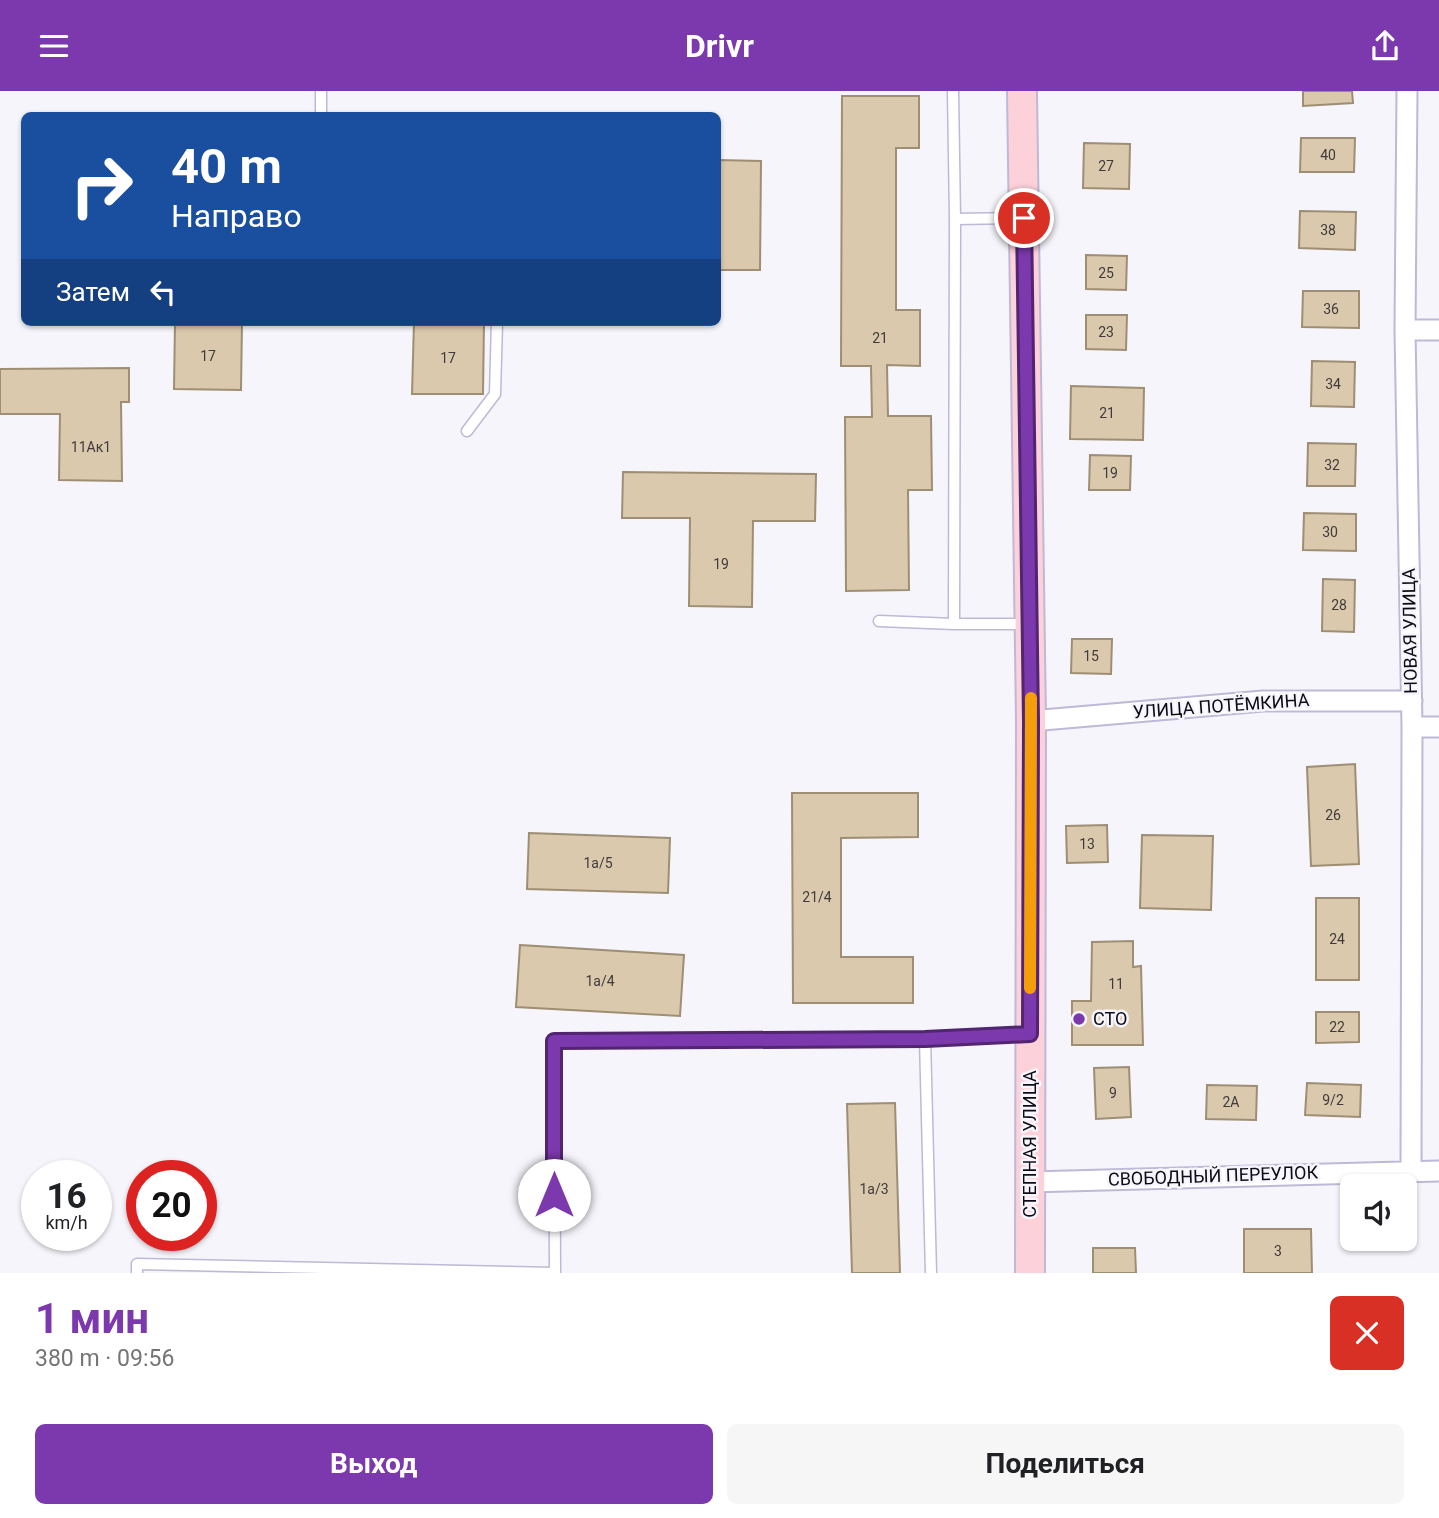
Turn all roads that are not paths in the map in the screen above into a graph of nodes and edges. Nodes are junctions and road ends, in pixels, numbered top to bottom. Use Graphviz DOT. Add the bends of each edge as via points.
graph roads {
  1 [pos="321,91"];
  2 [pos="953,91"];
  3 [pos="1022,91"];
  4 [pos="1407,91"];
  5 [pos="321,112"];
  6 [pos="1024,218"];
  7 [pos="955,219"];
  8 [pos="497,326"];
  9 [pos="1405,330"];
  10 [pos="1439,330"];
  11 [pos="467,431"];
  12 [pos="879,621"];
  13 [pos="1030,623"];
  14 [pos="954,624"];
  15 [pos="1412,701"];
  16 [pos="1031,721"];
  17 [pos="1412,727"];
  18 [pos="1439,727"];
  19 [pos="1030,1034"];
  20 [pos="925,1039"];
  21 [pos="1411,1171"];
  22 [pos="1439,1171"];
  23 [pos="1030,1182"];
  24 [pos="136,1273"];
  25 [pos="555,1273"];
  26 [pos="931,1273"];
  27 [pos="1030,1273"];
  1 -- 5 [label="lane"];
  2 -- 7 [label="lane"];
  3 -- 6 [label="main road, СТЕПНАЯ УЛИЦА"];
  4 -- 9 [label="street, НОВАЯ УЛИЦА"];
  6 -- 7 [label="lane"];
  6 -- 13 [label="main road, СТЕПНАЯ УЛИЦА"];
  7 -- 14 [label="lane"];
  8 -- 11 [label="lane" via="495,394"];
  9 -- 10 [label="street"];
  9 -- 15 [label="street, НОВАЯ УЛИЦА"];
  12 -- 14 [label="lane"];
  13 -- 14 [label="lane"];
  13 -- 16 [label="main road, СТЕПНАЯ УЛИЦА"];
  15 -- 16 [label="street, УЛИЦА ПОТЁМКИНА" via="1263,701"];
  15 -- 17 [label="street, НОВАЯ УЛИЦА"];
  16 -- 19 [label="main road, СТЕПНАЯ УЛИЦА"];
  17 -- 18 [label="street"];
  17 -- 21 [label="street, НОВАЯ УЛИЦА"];
  19 -- 20 [label="lane"];
  19 -- 23 [label="main road, СТЕПНАЯ УЛИЦА"];
  20 -- 25 [label="lane" via="554,1041"];
  20 -- 26 [label="lane"];
  21 -- 22 [label="street, СВОБОДНЫЙ ПЕРЕУЛОК"];
  21 -- 23 [label="street, СВОБОДНЫЙ ПЕРЕУЛОК"];
  23 -- 27 [label="main road, СТЕПНАЯ УЛИЦА"];
  24 -- 25 [label="lane" via="137,1264"];
}
